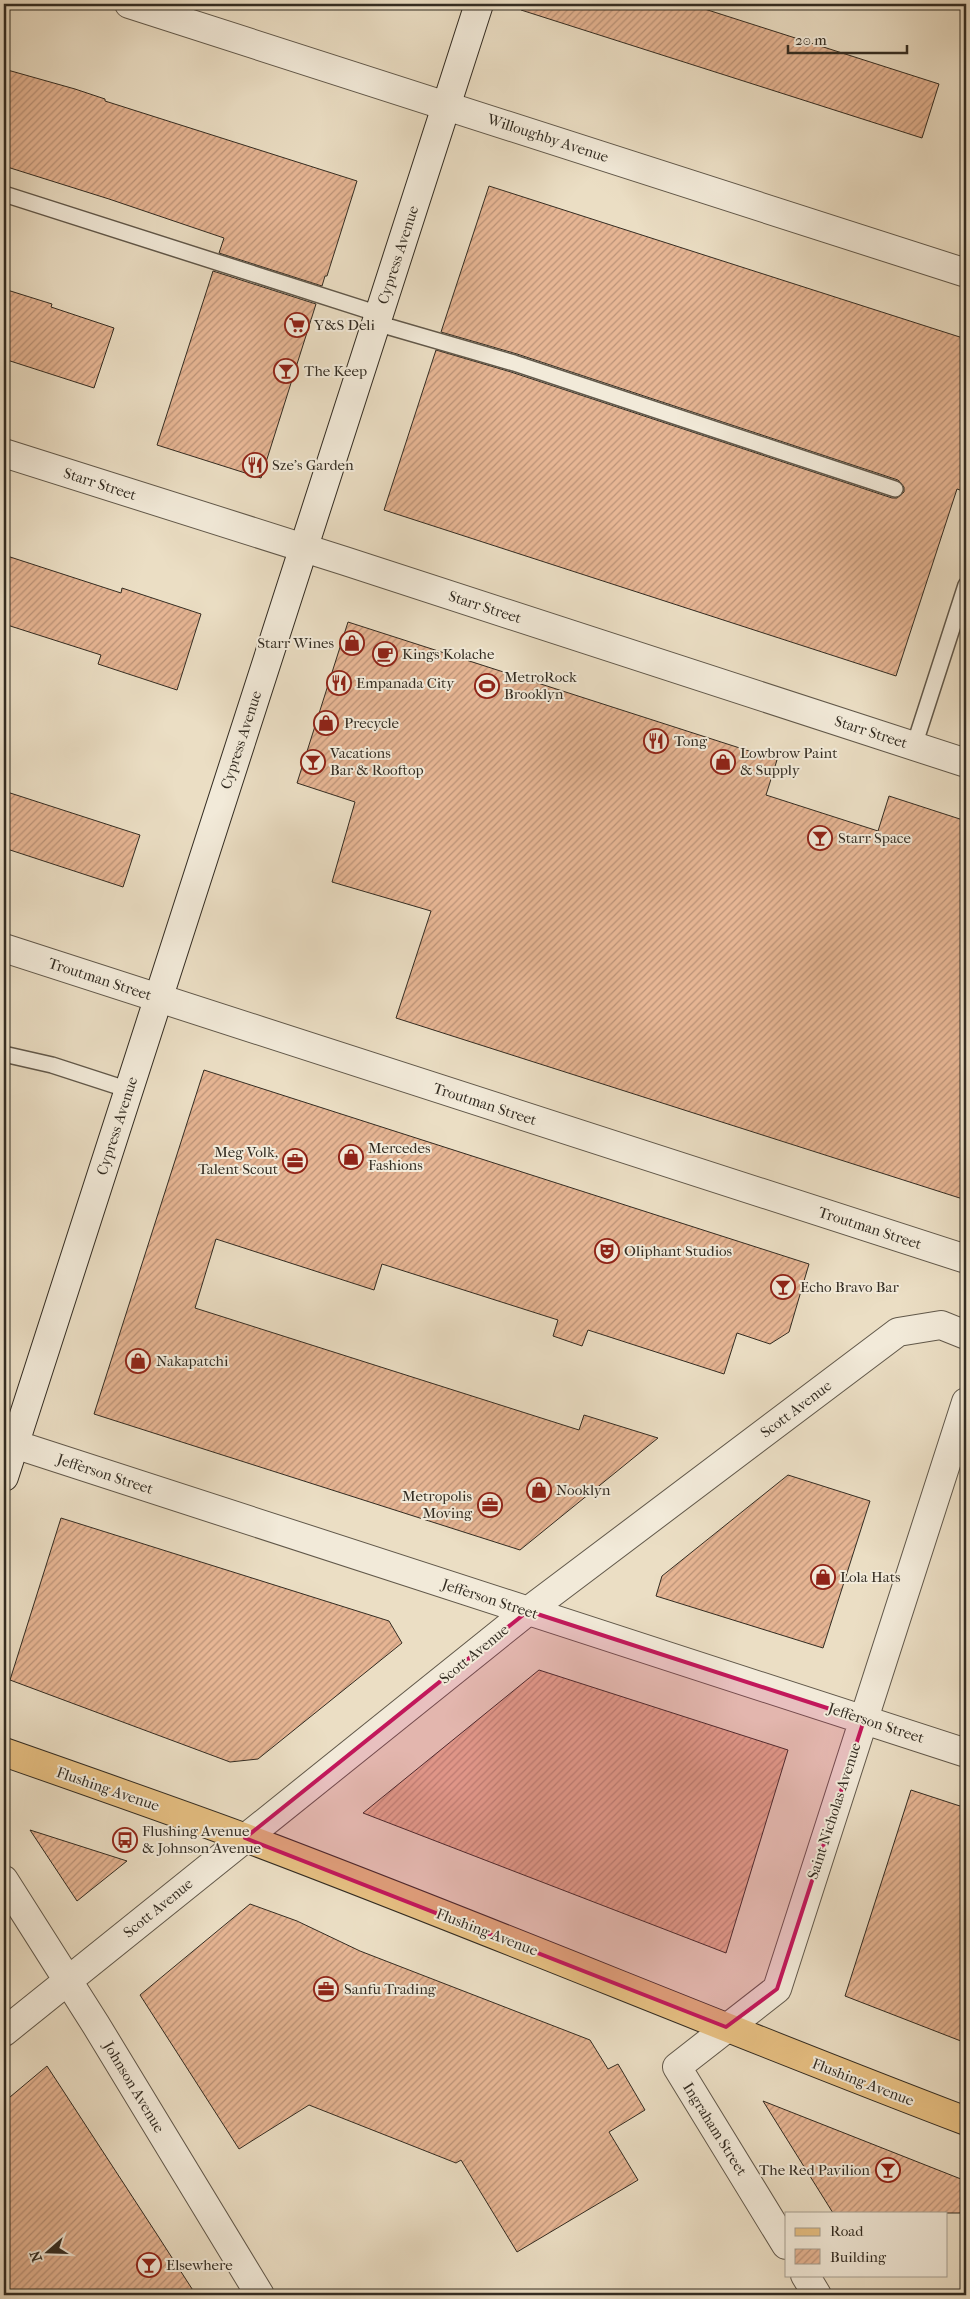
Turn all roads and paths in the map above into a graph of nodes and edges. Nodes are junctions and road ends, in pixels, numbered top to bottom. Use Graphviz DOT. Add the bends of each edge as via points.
graph roads {
  1 [pos="129,4"];
  2 [pos="479,4"];
  3 [pos="446,105"];
  4 [pos="4,194"];
  5 [pos="966,273"];
  6 [pos="377,319"];
  7 [pos="4,453"];
  8 [pos="895,489"];
  9 [pos="303,548"];
  10 [pos="966,585"];
  11 [pos="914,746"];
  12 [pos="966,763"];
  13 [pos="4,948"];
  14 [pos="158,998"];
  15 [pos="4,1057"];
  16 [pos="129,1090"];
  17 [pos="966,1259"];
  18 [pos="966,1335"];
  19 [pos="966,1402"];
  20 [pos="14,1444"];
  21 [pos="4,1477"];
  22 [pos="528,1611"];
  23 [pos="864,1720"];
  24 [pos="4,1752"];
  25 [pos="966,1753"];
  26 [pos="245,1838"];
  27 [pos="4,1880"];
  28 [pos="68,1980"];
  29 [pos="726,2027"];
  30 [pos="4,2032"];
  31 [pos="966,2121"];
  32 [pos="785,2243"];
  33 [pos="806,2276"];
  34 [pos="260,2295"];
  35 [pos="818,2295"];
  1 -- 3 [label="street, Willoughby Avenue"];
  2 -- 3 [label="street, Cypress Avenue"];
  3 -- 5 [label="street, Willoughby Avenue"];
  3 -- 6 [label="street, Cypress Avenue"];
  4 -- 6 [label="lane"];
  6 -- 8 [label="lane"];
  6 -- 9 [label="street, Cypress Avenue"];
  7 -- 9 [label="street, Starr Street"];
  9 -- 11 [label="street, Starr Street"];
  9 -- 14 [label="street, Cypress Avenue"];
  10 -- 11 [label="lane"];
  11 -- 12 [label="street, Starr Street"];
  13 -- 14 [label="street, Troutman Street"];
  14 -- 16 [label="street, Cypress Avenue"];
  14 -- 17 [label="street, Troutman Street"];
  15 -- 16 [label="lane" via="8,1055 52,1065"];
  16 -- 20 [label="street, Cypress Avenue"];
  18 -- 22 [label="street, Scott Avenue" via="941,1325 898,1332"];
  19 -- 23 [label="street, Saint Nicholas Avenue"];
  20 -- 21 [label="street, Cypress Avenue"];
  20 -- 22 [label="street, Jefferson Street"];
  22 -- 23 [label="street, Jefferson Street"];
  22 -- 26 [label="street, Scott Avenue"];
  23 -- 25 [label="street, Jefferson Street"];
  23 -- 29 [label="street, Saint Nicholas Avenue" via="777,1989"];
  24 -- 26 [label="main road, Flushing Avenue"];
  26 -- 28 [label="street, Scott Avenue"];
  26 -- 29 [label="main road, Flushing Avenue"];
  27 -- 28 [label="street, Johnson Avenue"];
  28 -- 30 [label="street, Scott Avenue"];
  28 -- 34 [label="street, Johnson Avenue"];
  29 -- 31 [label="main road, Flushing Avenue"];
  29 -- 32 [label="street, Ingraham Street" via="677,2067"];
  33 -- 35 [label="street"];
}
